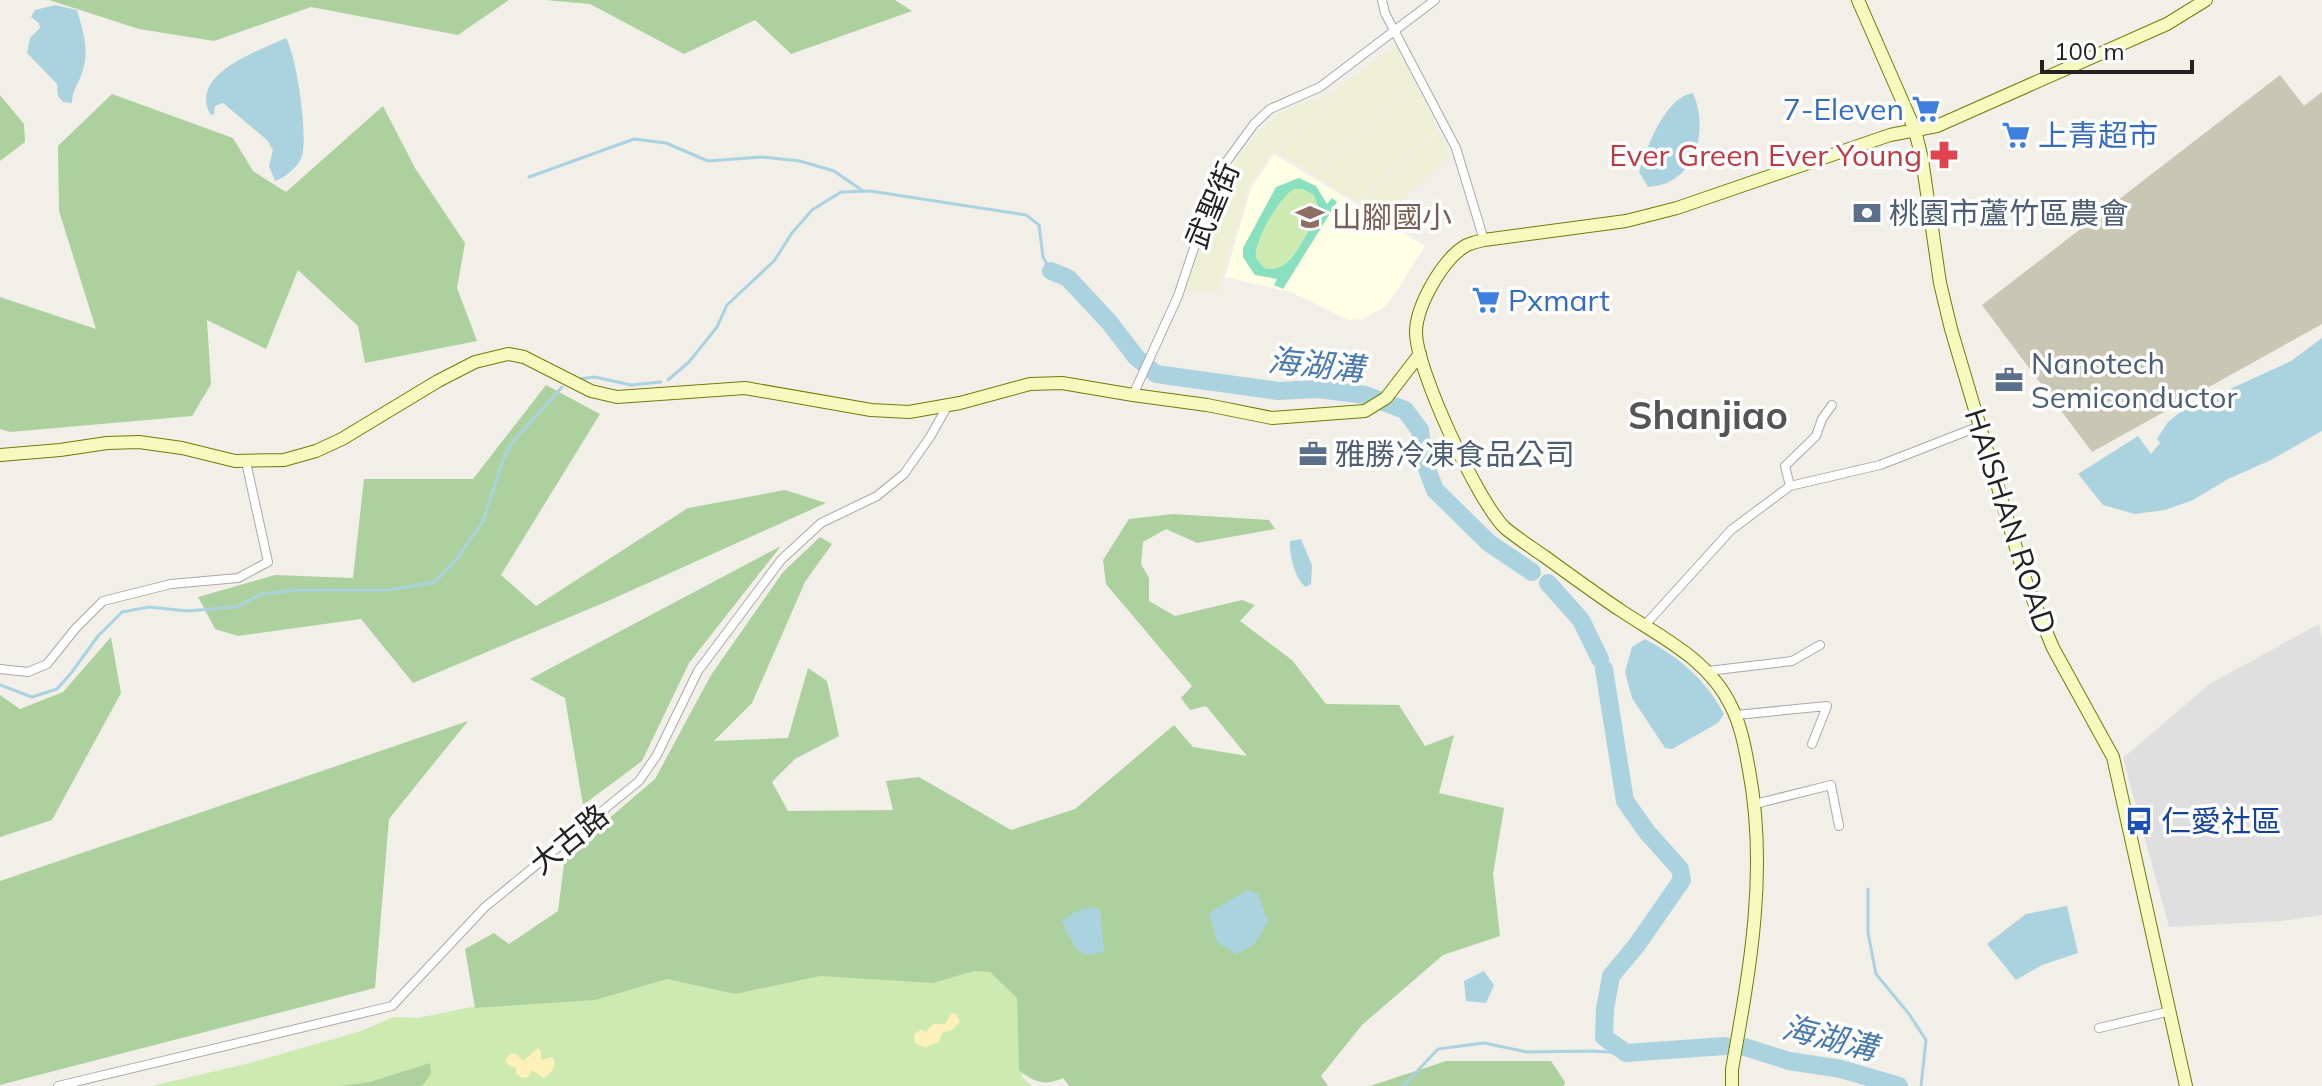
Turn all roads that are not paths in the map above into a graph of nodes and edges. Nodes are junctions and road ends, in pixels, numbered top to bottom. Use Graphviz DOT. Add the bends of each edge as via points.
graph roads {
  1 [pos="1382,0"];
  2 [pos="1435,0"];
  3 [pos="1858,0"];
  4 [pos="2206,0"];
  5 [pos="1395,32"];
  6 [pos="1915,130"];
  7 [pos="1484,240"];
  8 [pos="1420,354"];
  9 [pos="1133,395"];
  10 [pos="948,405"];
  11 [pos="1832,405"];
  12 [pos="1980,426"];
  13 [pos="0,455"];
  14 [pos="246,462"];
  15 [pos="1790,486"];
  16 [pos="1645,625"];
  17 [pos="1820,645"];
  18 [pos="0,669"];
  19 [pos="1708,671"];
  20 [pos="1736,715"];
  21 [pos="1812,744"];
  22 [pos="1755,804"];
  23 [pos="1839,826"];
  24 [pos="2171,1011"];
  25 [pos="2099,1028"];
  26 [pos="58,1086"];
  27 [pos="1732,1086"];
  28 [pos="2186,1086"];
  1 -- 5 [label="street"];
  2 -- 5 [label="street, 武聖街"];
  3 -- 6 [label="street, HAISHAN ROAD"];
  4 -- 6 [label="street" via="2167,24 1954,120"];
  5 -- 7 [label="street" via="1456,148"];
  5 -- 9 [label="street, 武聖街" via="1320,87 1270,109 1224,165 1178,296"];
  6 -- 7 [label="street" via="1677,208 1626,221"];
  6 -- 12 [label="street, HAISHAN ROAD" via="1940,283"];
  7 -- 8 [label="street" via="1467,245 1437,276 1418,317"];
  8 -- 9 [label="street" via="1382,401 1365,411 1265,417"];
  8 -- 16 [label="street" via="1462,459 1491,513"];
  9 -- 10 [label="street" via="1041,382"];
  10 -- 14 [label="street" via="909,412 871,410 745,388 617,397 508,354 450,374 316,451"];
  10 -- 26 [label="street, 大古路" via="904,474 877,496 821,523 781,560 698,671 639,781 485,907 392,1006"];
  11 -- 15 [label="street" via="1816,436 1785,466"];
  12 -- 15 [label="street" via="1880,465"];
  12 -- 24 [label="street, HAISHAN ROAD" via="2027,585 2053,648 2113,757"];
  13 -- 14 [label="street" via="139,442"];
  14 -- 18 [label="street" via="268,562 238,578 171,584 103,601 47,664 28,672"];
  15 -- 16 [label="street" via="1731,530"];
  16 -- 19 [label="street"];
  17 -- 19 [label="street" via="1792,661"];
  19 -- 20 [label="street"];
  20 -- 21 [label="street" via="1827,706"];
  20 -- 22 [label="street"];
  22 -- 23 [label="street" via="1831,785"];
  22 -- 27 [label="street" via="1755,925"];
  24 -- 25 [label="street"];
  24 -- 28 [label="street, HAISHAN ROAD"];
}
